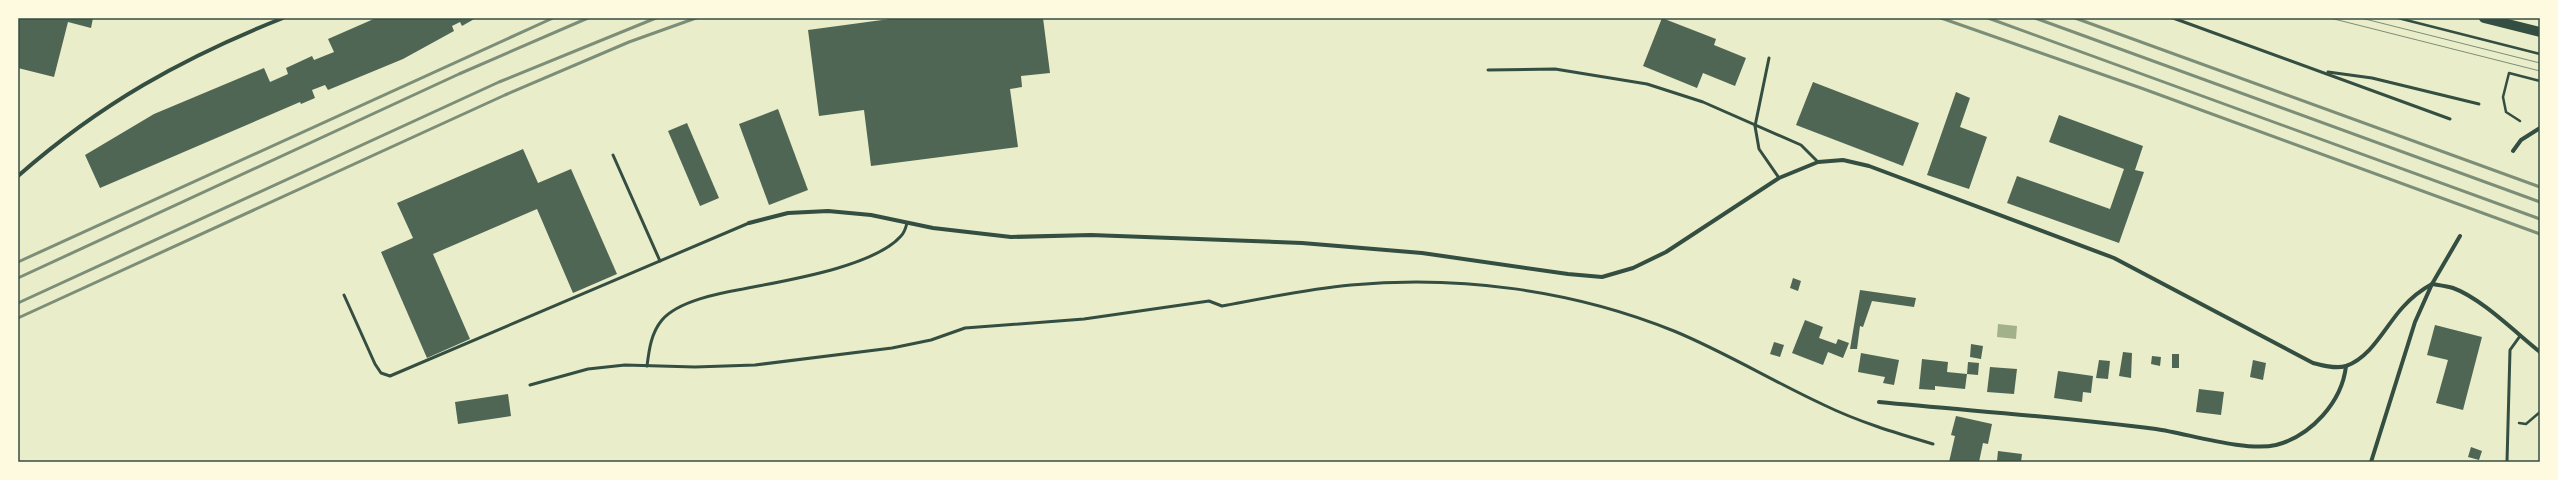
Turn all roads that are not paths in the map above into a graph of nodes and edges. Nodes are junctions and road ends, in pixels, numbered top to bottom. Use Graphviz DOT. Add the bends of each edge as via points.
graph roads {
  1 [pos="283,18"];
  2 [pos="2173,18"];
  3 [pos="2484,18"];
  4 [pos="2540,32"];
  5 [pos="1769,58"];
  6 [pos="1488,70"];
  7 [pos="2323,72"];
  8 [pos="2479,104"];
  9 [pos="2450,119"];
  10 [pos="1756,126"];
  11 [pos="2540,128"];
  12 [pos="2513,152"];
  13 [pos="613,155"];
  14 [pos="1818,162"];
  15 [pos="18,176"];
  16 [pos="1779,178"];
  17 [pos="749,223"];
  18 [pos="907,223"];
  19 [pos="2460,236"];
  20 [pos="660,262"];
  21 [pos="2432,284"];
  22 [pos="344,295"];
  23 [pos="2520,336"];
  24 [pos="2540,352"];
  25 [pos="647,366"];
  26 [pos="2346,366"];
  27 [pos="530,385"];
  28 [pos="1879,402"];
  29 [pos="1933,444"];
  30 [pos="2370,462"];
  31 [pos="2507,462"];
  1 -- 15 [label="street" via="177,64 118,99 69,133"];
  2 -- 7 [label="lane"];
  3 -- 4 [label="main road"];
  5 -- 10 [label="lane"];
  6 -- 10 [label="lane" via="1555,69 1647,84 1703,102"];
  7 -- 8 [label="lane" via="2372,78"];
  7 -- 9 [label="lane"];
  10 -- 14 [label="lane" via="1801,145"];
  10 -- 16 [label="lane" via="1759,149"];
  11 -- 12 [label="street" via="2521,140"];
  13 -- 20 [label="lane"];
  14 -- 16 [label="street"];
  14 -- 26 [label="street" via="1843,160 1869,166 2114,258 2293,354 2313,363 2331,367"];
  16 -- 18 [label="street" via="1666,252 1633,268 1602,277 1422,253 1302,243 1091,235 1011,236"];
  17 -- 18 [label="street" via="788,213 828,211 871,215"];
  17 -- 20 [label="lane"];
  18 -- 25 [label="lane" via="902,236 887,247 858,261 806,276 708,296 683,307 662,319 653,334"];
  19 -- 21 [label="street"];
  20 -- 22 [label="lane" via="390,376 381,373 375,364"];
  21 -- 23 [label="street" via="2458,291 2489,311"];
  21 -- 26 [label="street" via="2417,292 2362,358"];
  21 -- 30 [label="street" via="2415,322"];
  23 -- 24 [label="street"];
  23 -- 31 [label="lane" via="2510,350"];
  25 -- 27 [label="lane" via="625,365 588,369"];
  25 -- 29 [label="lane" via="755,365 892,348 931,340 966,328 1084,319 1209,301 1222,306 1352,285 1455,284 1525,290 1581,300 1626,313 1675,331 1825,406 1883,430"];
  26 -- 28 [label="street" via="2344,382 2314,425 2294,439 2274,445 2254,446 2157,429"];
}
